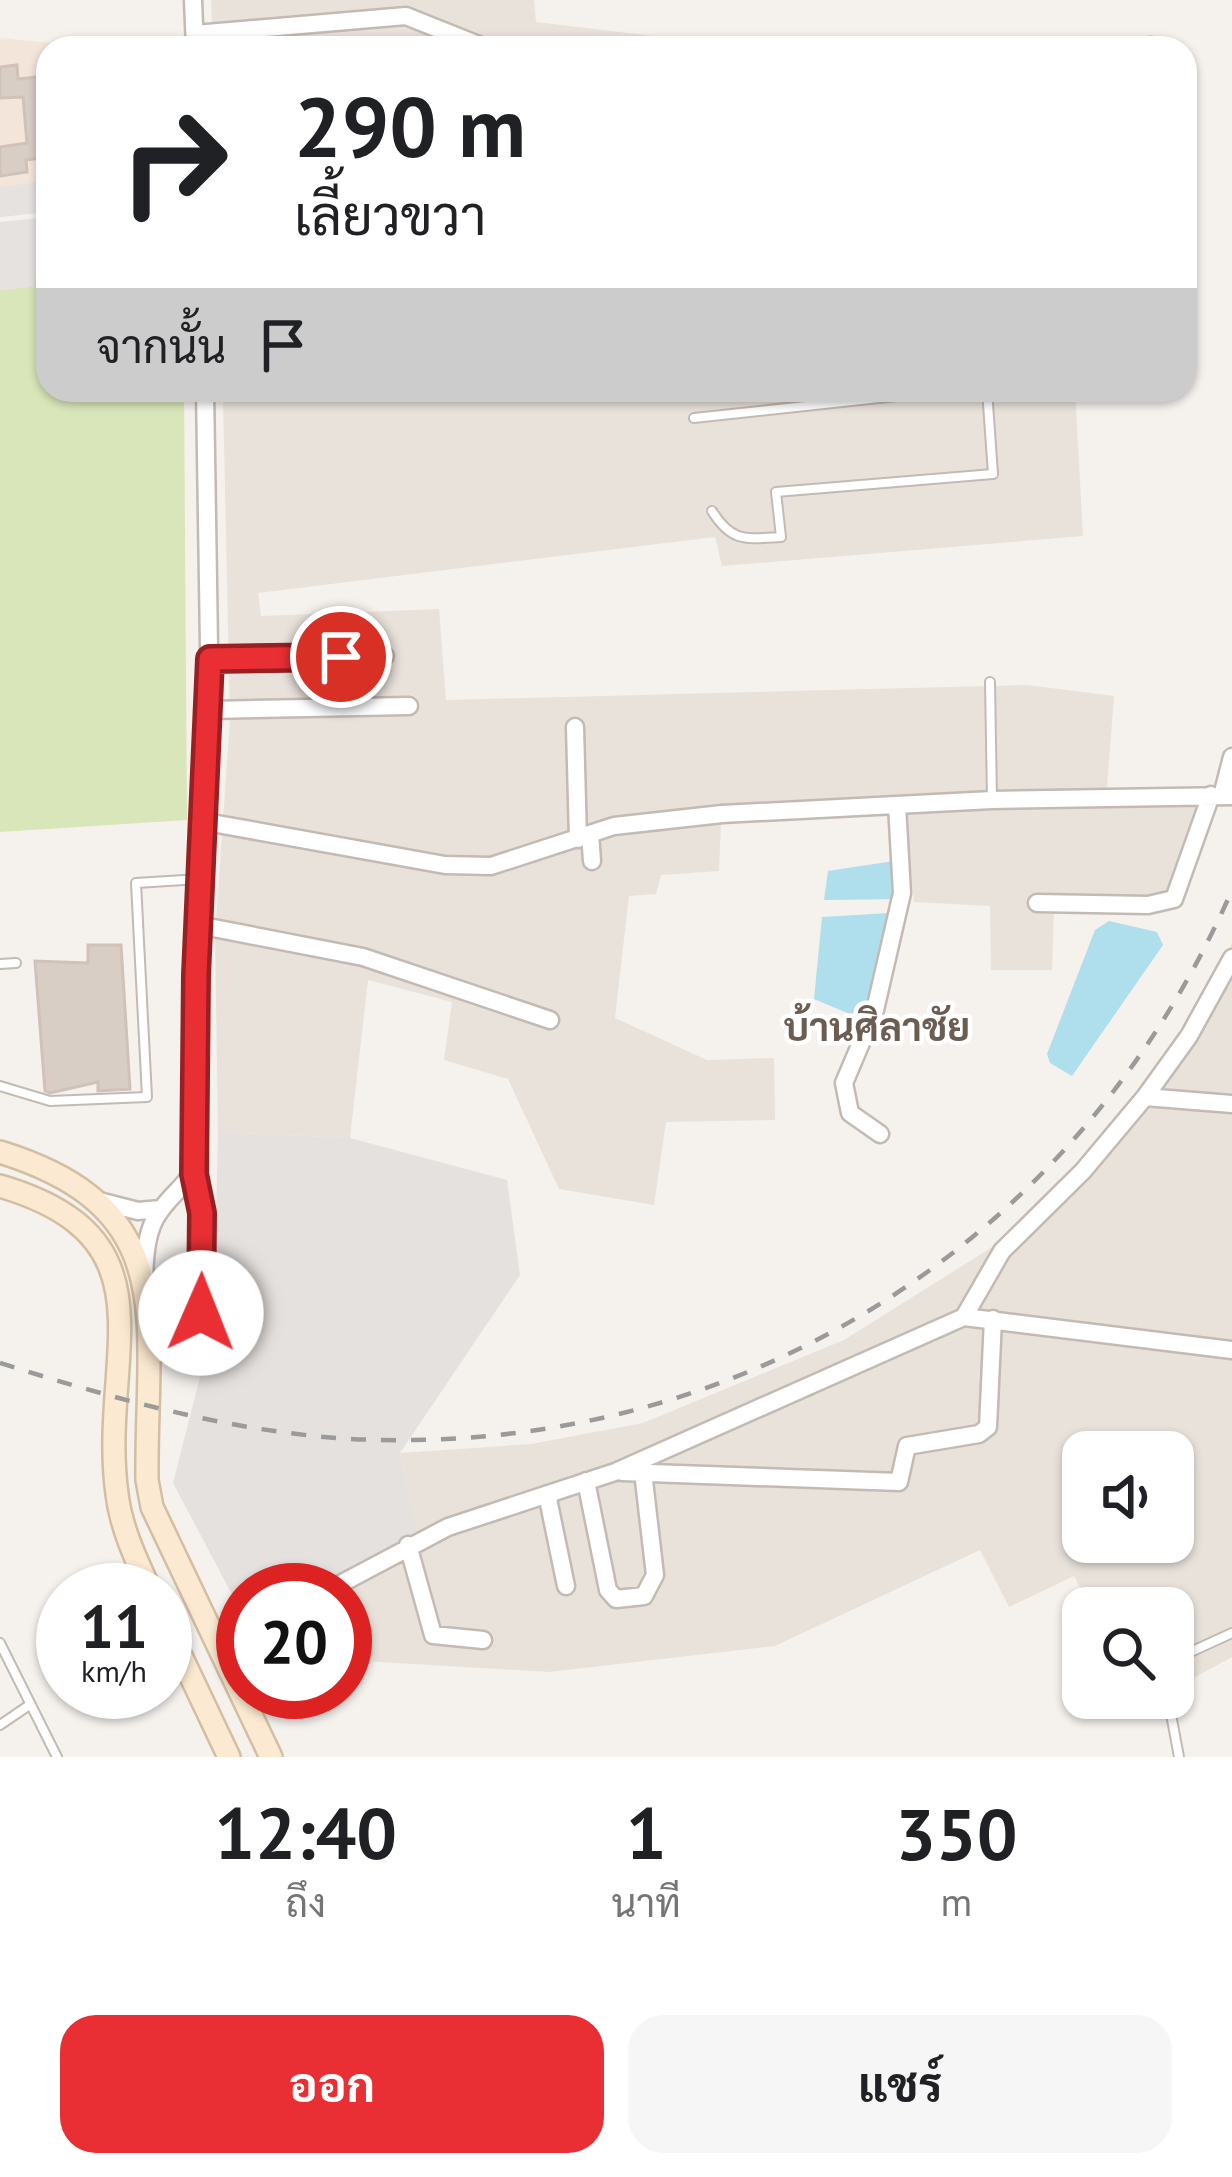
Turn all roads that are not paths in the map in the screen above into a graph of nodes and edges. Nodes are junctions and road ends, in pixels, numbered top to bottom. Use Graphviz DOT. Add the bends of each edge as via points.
graph roads {
  1 [pos="193,0"];
  2 [pos="195,36"];
  3 [pos="237,36"];
  4 [pos="456,36"];
  5 [pos="205,402"];
  6 [pos="842,402"];
  7 [pos="988,402"];
  8 [pos="694,418"];
  9 [pos="712,511"];
  10 [pos="385,656"];
  11 [pos="210,659"];
  12 [pos="990,682"];
  13 [pos="409,706"];
  14 [pos="210,710"];
  15 [pos="574,727"];
  16 [pos="1232,758"];
  17 [pos="1222,796"];
  18 [pos="992,800"];
  19 [pos="897,805"];
  20 [pos="206,822"];
  21 [pos="584,837"];
  22 [pos="592,861"];
  23 [pos="201,879"];
  24 [pos="1037,903"];
  25 [pos="198,925"];
  26 [pos="1232,958"];
  27 [pos="16,963"];
  28 [pos="0,964"];
  29 [pos="550,1020"];
  30 [pos="0,1085"];
  31 [pos="1145,1097"];
  32 [pos="1232,1104"];
  33 [pos="880,1134"];
  34 [pos="0,1152"];
  35 [pos="194,1174"];
  36 [pos="0,1186"];
  37 [pos="103,1202"];
  38 [pos="160,1209"];
  39 [pos="143,1280"];
  40 [pos="964,1318"];
  41 [pos="993,1319"];
  42 [pos="1232,1351"];
  43 [pos="146,1358"];
  44 [pos="615,1472"];
  45 [pos="643,1472"];
  46 [pos="586,1481"];
  47 [pos="547,1494"];
  48 [pos="408,1544"];
  49 [pos="138,1563"];
  50 [pos="372,1565"];
  51 [pos="566,1586"];
  52 [pos="1232,1633"];
  53 [pos="483,1640"];
  54 [pos="0,1643"];
  55 [pos="216,1646"];
  56 [pos="1194,1650"];
  57 [pos="192,1679"];
  58 [pos="28,1706"];
  59 [pos="253,1719"];
  60 [pos="1172,1719"];
  61 [pos="0,1725"];
  62 [pos="57,1757"];
  63 [pos="229,1757"];
  64 [pos="272,1757"];
  65 [pos="1179,1757"];
  1 -- 2 [label="street"];
  3 -- 4 [label="street" via="406,16"];
  5 -- 11 [label="street"];
  6 -- 8 [label="lane"];
  7 -- 9 [label="lane" via="993,474 776,492 781,537 739,540"];
  10 -- 11 [label="street"];
  11 -- 14 [label="street"];
  12 -- 18 [label="lane"];
  13 -- 14 [label="street"];
  14 -- 20 [label="street"];
  15 -- 21 [label="street"];
  16 -- 17 [label="street"];
  17 -- 18 [label="street"];
  17 -- 24 [label="street" via="1174,899"];
  18 -- 19 [label="street"];
  19 -- 21 [label="street" via="722,814"];
  19 -- 33 [label="street" via="902,893 875,1010 844,1083 850,1113"];
  20 -- 21 [label="street" via="446,865 491,866"];
  20 -- 23 [label="street"];
  21 -- 22 [label="street"];
  23 -- 25 [label="street"];
  23 -- 30 [label="lane" via="136,883 146,1097 50,1101"];
  25 -- 29 [label="street" via="363,957"];
  25 -- 35 [label="street"];
  26 -- 31 [label="street"];
  27 -- 28 [label="lane"];
  31 -- 32 [label="street"];
  31 -- 40 [label="street" via="1003,1251"];
  34 -- 37 [label="main road" via="42,1165"];
  35 -- 38 [label="street"];
  35 -- 43 [label="lane" via="202,1213 201,1313 182,1351"];
  36 -- 49 [label="main road" via="53,1202 86,1227 115,1277 117,1493"];
  37 -- 38 [label="street"];
  37 -- 39 [label="main road" via="126,1229"];
  38 -- 39 [label="street"];
  39 -- 43 [label="main road"];
  40 -- 41 [label="street"];
  40 -- 44 [label="street"];
  41 -- 42 [label="street"];
  41 -- 45 [label="street" via="988,1427 908,1446 898,1482"];
  43 -- 55 [label="main road" via="152,1507"];
  44 -- 45 [label="street"];
  44 -- 46 [label="street"];
  45 -- 46 [label="street" via="655,1575 644,1596 616,1599 608,1590"];
  46 -- 47 [label="street"];
  47 -- 48 [label="street"];
  47 -- 51 [label="street"];
  48 -- 50 [label="street"];
  48 -- 53 [label="street" via="433,1635"];
  52 -- 56 [label="lane"];
  54 -- 58 [label="lane"];
  57 -- 63 [label="main road"];
  58 -- 61 [label="lane"];
  58 -- 62 [label="lane"];
  59 -- 64 [label="main road"];
  60 -- 65 [label="lane"];
}
